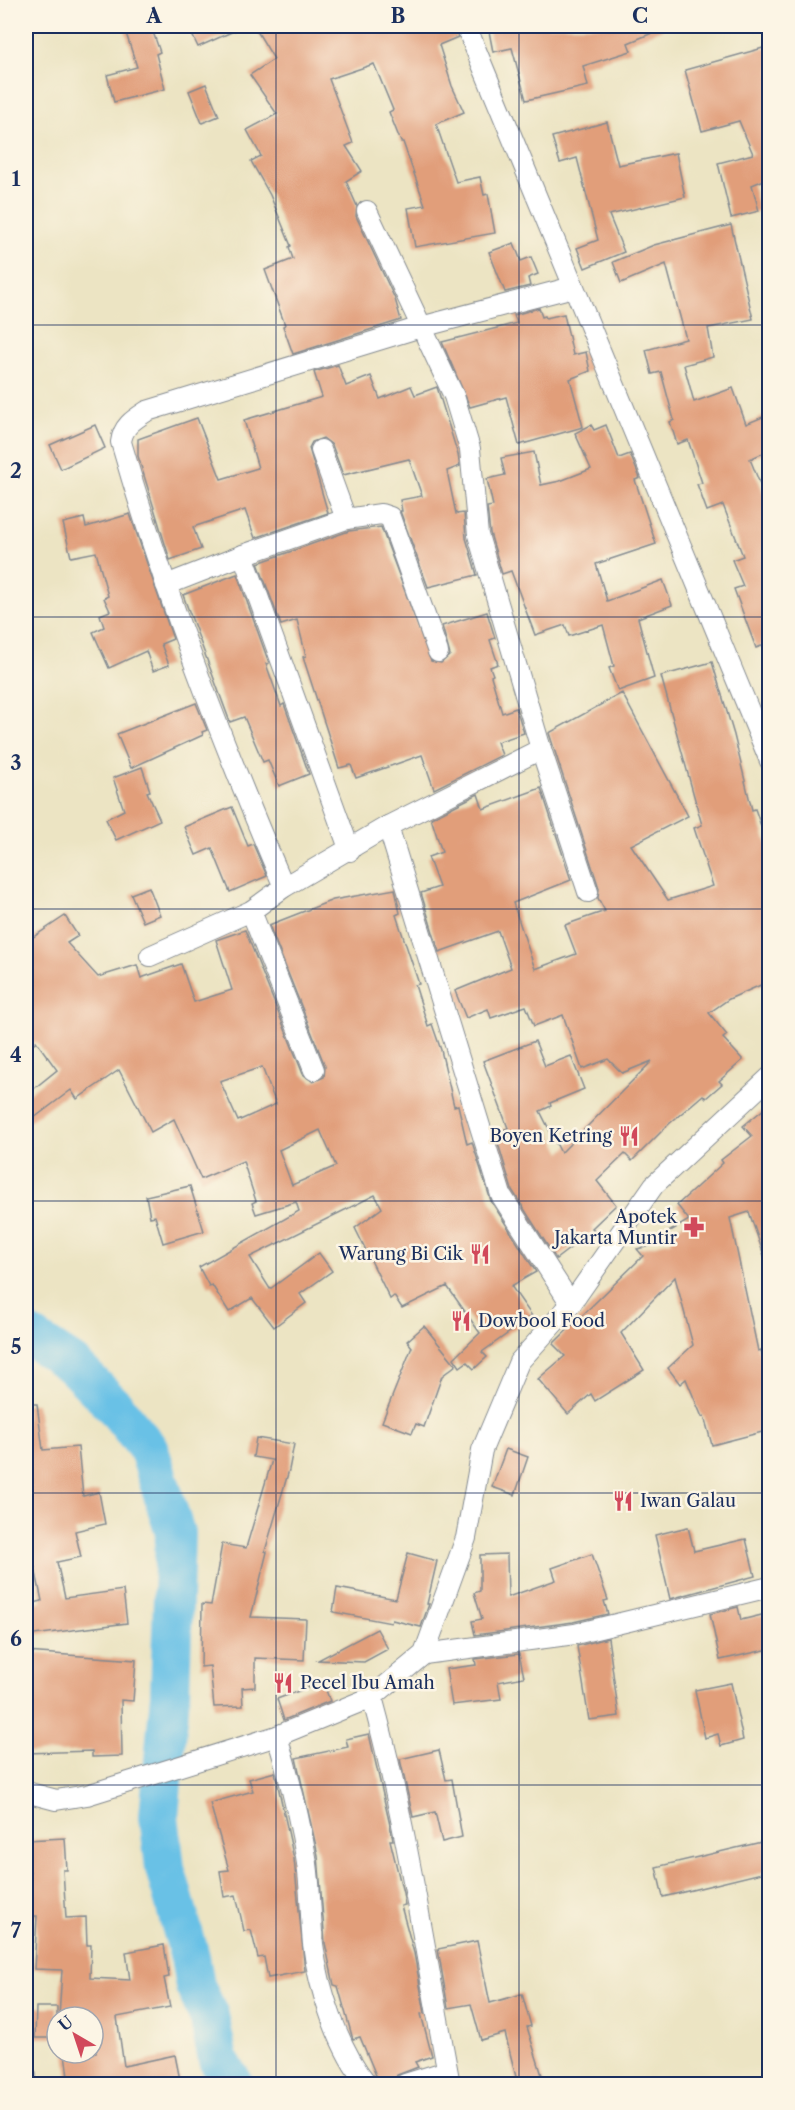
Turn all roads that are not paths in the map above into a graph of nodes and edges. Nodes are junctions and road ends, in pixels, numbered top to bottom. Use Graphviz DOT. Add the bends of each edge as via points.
graph roads {
  1 [pos="466,26"];
  2 [pos="367,211"];
  3 [pos="573,287"];
  4 [pos="420,327"];
  5 [pos="321,450"];
  6 [pos="346,519"];
  7 [pos="243,555"];
  8 [pos="166,585"];
  9 [pos="438,652"];
  10 [pos="541,749"];
  11 [pos="770,761"];
  12 [pos="388,826"];
  13 [pos="350,851"];
  14 [pos="284,887"];
  15 [pos="588,892"];
  16 [pos="251,912"];
  17 [pos="150,956"];
  18 [pos="314,1070"];
  19 [pos="770,1077"];
  20 [pos="571,1304"];
  21 [pos="770,1587"];
  22 [pos="424,1654"];
  23 [pos="372,1697"];
  24 [pos="277,1736"];
  25 [pos="26,1792"];
  26 [pos="26,2076"];
  27 [pos="448,2078"];
  28 [pos="26,2085"];
  29 [pos="367,2085"];
  30 [pos="405,2085"];
  1 -- 3 [label="street"];
  2 -- 4 [label="street"];
  3 -- 4 [label="street"];
  3 -- 11 [label="street"];
  4 -- 8 [label="street" via="147,411 132,420 123,431 121,442"];
  4 -- 10 [label="street" via="454,396 470,449 478,535"];
  5 -- 6 [label="street"];
  6 -- 7 [label="street"];
  6 -- 9 [label="street" via="381,514 390,517"];
  7 -- 8 [label="street"];
  7 -- 13 [label="street"];
  8 -- 14 [label="street" via="222,741"];
  10 -- 12 [label="street"];
  10 -- 15 [label="street"];
  12 -- 13 [label="street"];
  12 -- 20 [label="street" via="501,1195"];
  13 -- 14 [label="street"];
  14 -- 16 [label="street"];
  16 -- 17 [label="street"];
  16 -- 18 [label="street"];
  19 -- 20 [label="street" via="654,1185"];
  20 -- 22 [label="street" via="519,1362 514,1373 482,1450 466,1538"];
  21 -- 22 [label="street" via="575,1634"];
  22 -- 23 [label="street"];
  23 -- 24 [label="street"];
  23 -- 27 [label="street" via="388,1754 418,1903"];
  24 -- 25 [label="street" via="87,1795 56,1800"];
  24 -- 29 [label="street" via="306,1858 320,1981 355,2070"];
  26 -- 28 [label="street"];
  27 -- 30 [label="street"];
}
